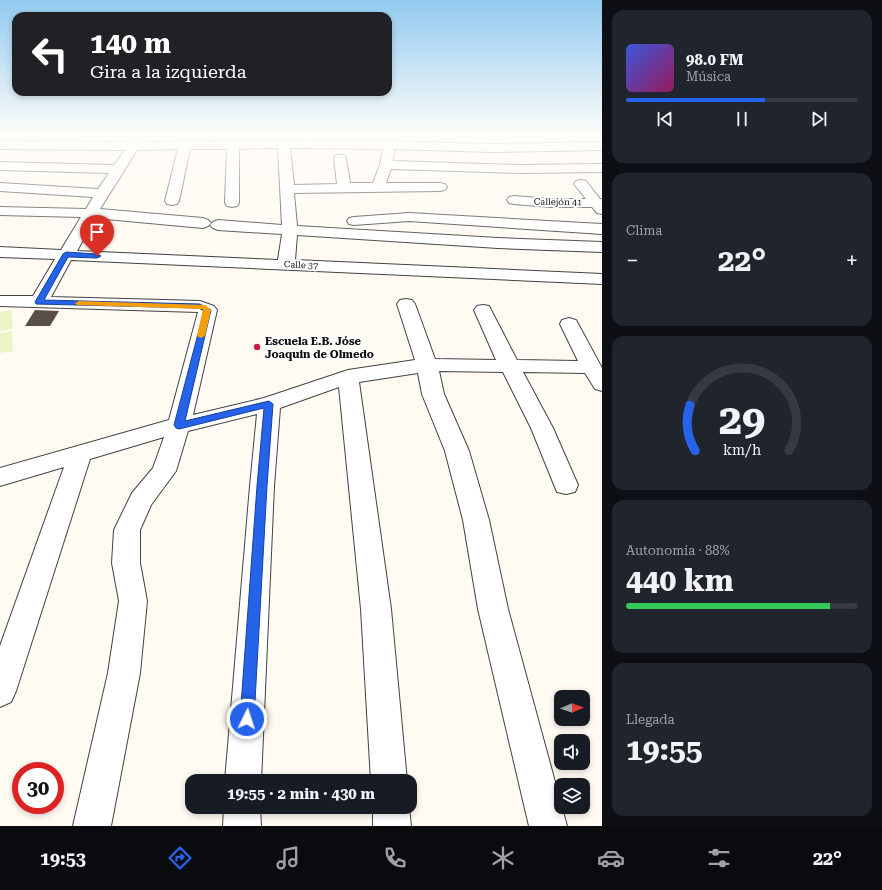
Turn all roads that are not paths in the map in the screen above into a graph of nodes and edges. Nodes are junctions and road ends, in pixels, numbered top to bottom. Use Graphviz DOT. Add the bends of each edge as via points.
graph roads {
  1 [pos="115,174"];
  2 [pos="178,174"];
  3 [pos="233,174"];
  4 [pos="285,174"];
  5 [pos="342,174"];
  6 [pos="383,174"];
  7 [pos="581,184"];
  8 [pos="0,187"];
  9 [pos="378,187"];
  10 [pos="440,187"];
  11 [pos="344,188"];
  12 [pos="286,189"];
  13 [pos="102,192"];
  14 [pos="514,200"];
  15 [pos="172,201"];
  16 [pos="232,203"];
  17 [pos="600,205"];
  18 [pos="0,211"];
  19 [pos="90,213"];
  20 [pos="320,220"];
  21 [pos="602,229"];
  22 [pos="290,230"];
  23 [pos="602,247"];
  24 [pos="0,252"];
  25 [pos="66,254"];
  26 [pos="286,265"];
  27 [pos="602,279"];
  28 [pos="0,301"];
  29 [pos="39,302"];
  30 [pos="406,304"];
  31 [pos="483,310"];
  32 [pos="569,324"];
  33 [pos="427,365"];
  34 [pos="509,365"];
  35 [pos="591,367"];
  36 [pos="348,378"];
  37 [pos="602,384"];
  38 [pos="269,404"];
  39 [pos="179,425"];
  40 [pos="80,454"];
  41 [pos="0,477"];
  42 [pos="566,485"];
  43 [pos="0,690"];
  44 [pos="244,774"];
  45 [pos="388,774"];
  46 [pos="242,814"];
  47 [pos="391,814"];
  48 [pos="92,826"];
  49 [pos="242,826"];
  50 [pos="392,826"];
  51 [pos="548,826"];
  1 -- 13 [label="street"];
  2 -- 15 [label="street"];
  3 -- 16 [label="street"];
  4 -- 12 [label="street"];
  5 -- 11 [label="street"];
  6 -- 9 [label="street"];
  7 -- 17 [label="street"];
  8 -- 13 [label="street"];
  9 -- 10 [label="street"];
  9 -- 11 [label="street"];
  11 -- 12 [label="street"];
  12 -- 22 [label="street"];
  13 -- 19 [label="street"];
  14 -- 17 [label="street, Callejón 41"];
  18 -- 19 [label="street"];
  19 -- 22 [label="street"];
  19 -- 25 [label="street"];
  20 -- 21 [label="street" via="372,221 409,216"];
  22 -- 23 [label="street"];
  22 -- 26 [label="street"];
  24 -- 25 [label="street, Calle 37"];
  25 -- 26 [label="street, Calle 37"];
  25 -- 29 [label="street"];
  26 -- 27 [label="street, Calle 37"];
  28 -- 29 [label="street"];
  29 -- 39 [label="street" via="200,306 208,310"];
  30 -- 33 [label="street"];
  31 -- 34 [label="street"];
  32 -- 35 [label="street"];
  33 -- 34 [label="street"];
  33 -- 36 [label="street"];
  33 -- 51 [label="street" via="433,394 457,451 476,520 493,609"];
  34 -- 35 [label="street"];
  34 -- 42 [label="street" via="542,428"];
  35 -- 37 [label="street"];
  36 -- 38 [label="street"];
  36 -- 45 [label="street" via="376,609"];
  38 -- 39 [label="street"];
  38 -- 44 [label="street"];
  39 -- 40 [label="street"];
  39 -- 48 [label="street" via="164,471 141,500 127,530 126,563 133,601 124,673"];
  40 -- 41 [label="street"];
  40 -- 43 [label="street"];
  46 -- 49 [label="street"];
  47 -- 50 [label="street"];
}
